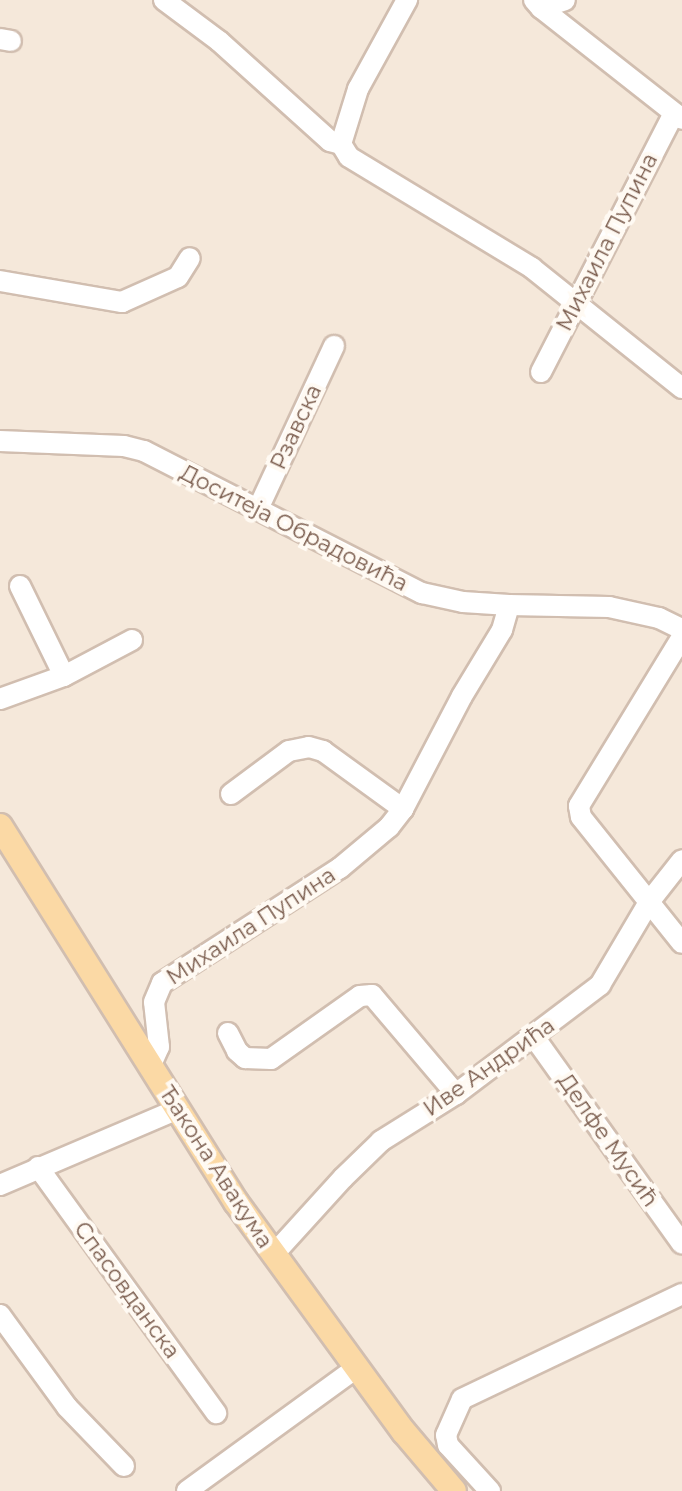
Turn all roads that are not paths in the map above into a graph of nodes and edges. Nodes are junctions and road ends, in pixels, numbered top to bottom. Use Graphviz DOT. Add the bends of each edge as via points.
graph roads {
  1 [pos="164,0"];
  2 [pos="407,0"];
  3 [pos="565,0"];
  4 [pos="537,4"];
  5 [pos="678,116"];
  6 [pos="341,144"];
  7 [pos="190,258"];
  8 [pos="0,281"];
  9 [pos="577,302"];
  10 [pos="334,346"];
  11 [pos="541,372"];
  12 [pos="682,388"];
  13 [pos="0,441"];
  14 [pos="258,509"];
  15 [pos="20,586"];
  16 [pos="509,605"];
  17 [pos="682,629"];
  18 [pos="682,637"];
  19 [pos="132,640"];
  20 [pos="64,676"];
  21 [pos="0,699"];
  22 [pos="231,794"];
  23 [pos="403,809"];
  24 [pos="0,826"];
  25 [pos="682,860"];
  26 [pos="649,902"];
  27 [pos="682,943"];
  28 [pos="228,1033"];
  29 [pos="534,1037"];
  30 [pos="150,1067"];
  31 [pos="456,1094"];
  32 [pos="178,1109"];
  33 [pos="38,1167"];
  34 [pos="0,1185"];
  35 [pos="682,1244"];
  36 [pos="273,1255"];
  37 [pos="682,1294"];
  38 [pos="0,1315"];
  39 [pos="356,1368"];
  40 [pos="216,1413"];
  41 [pos="124,1466"];
  42 [pos="201,1488"];
  43 [pos="454,1491"];
  44 [pos="490,1491"];
  1 -- 6 [label="street" via="219,41 330,141"];
  2 -- 6 [label="street" via="358,89"];
  3 -- 4 [label="street"];
  4 -- 5 [label="street"];
  5 -- 9 [label="street, Михаила Пупина"];
  6 -- 9 [label="street" via="349,157 532,268"];
  7 -- 8 [label="street" via="178,277 122,302"];
  9 -- 11 [label="street, Михаила Пупина"];
  9 -- 12 [label="street"];
  10 -- 14 [label="street, Рзавска"];
  13 -- 14 [label="street, Доситеја Обрадовића" via="144,451"];
  14 -- 16 [label="street, Доситеја Обрадовића" via="422,593"];
  15 -- 20 [label="street"];
  16 -- 17 [label="street, Доситеја Обрадовића" via="609,607"];
  16 -- 23 [label="street, Михаила Пупина" via="502,630"];
  18 -- 26 [label="street" via="579,806 581,817"];
  19 -- 20 [label="street"];
  20 -- 21 [label="street"];
  22 -- 23 [label="street" via="289,751 309,747 323,751"];
  23 -- 30 [label="street, Михаила Пупина" via="340,868 162,983 154,1002 159,1047"];
  24 -- 30 [label="main road, Ђакона Авакума"];
  25 -- 26 [label="street, Иве Андрића"];
  26 -- 27 [label="street"];
  26 -- 29 [label="street, Иве Андрића" via="600,985"];
  28 -- 31 [label="street" via="245,1058 271,1059 360,996 372,995"];
  29 -- 31 [label="street, Иве Андрића"];
  29 -- 35 [label="street, Делфе Мусић"];
  30 -- 32 [label="main road, Ђакона Авакума"];
  31 -- 36 [label="street, Иве Андрића" via="381,1141"];
  32 -- 33 [label="street"];
  32 -- 36 [label="main road, Ђакона Авакума"];
  33 -- 34 [label="street"];
  33 -- 40 [label="street, Спасовданска"];
  36 -- 39 [label="main road, Ђакона Авакума"];
  37 -- 44 [label="street" via="462,1399 446,1435 448,1445"];
  38 -- 41 [label="street" via="67,1407"];
  39 -- 42 [label="street"];
  39 -- 43 [label="main road, Ђакона Авакума"];
}
